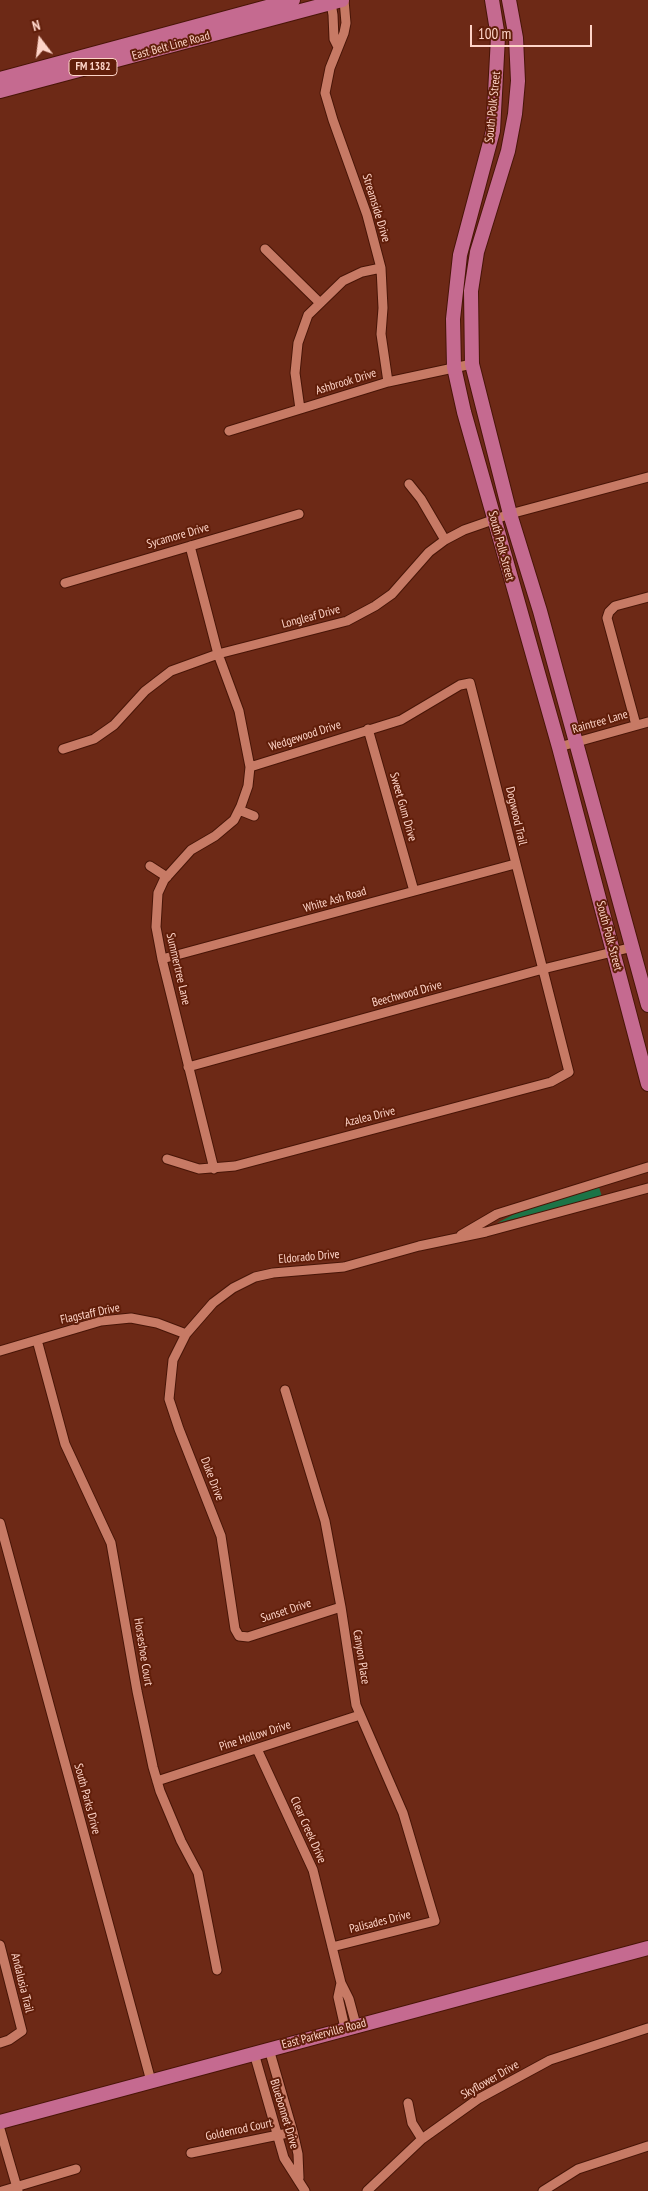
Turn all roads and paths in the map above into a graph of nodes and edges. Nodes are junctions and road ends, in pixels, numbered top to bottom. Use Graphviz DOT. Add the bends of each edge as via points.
graph roads {
  1 [pos="293,0"];
  2 [pos="492,0"];
  3 [pos="509,0"];
  4 [pos="339,1"];
  5 [pos="338,47"];
  6 [pos="0,78"];
  7 [pos="0,92"];
  8 [pos="265,249"];
  9 [pos="381,268"];
  10 [pos="319,302"];
  11 [pos="472,364"];
  12 [pos="454,367"];
  13 [pos="388,382"];
  14 [pos="300,409"];
  15 [pos="229,431"];
  16 [pos="648,477"];
  17 [pos="408,484"];
  18 [pos="299,514"];
  19 [pos="510,514"];
  20 [pos="494,518"];
  21 [pos="445,540"];
  22 [pos="190,546"];
  23 [pos="65,583"];
  24 [pos="648,597"];
  25 [pos="218,654"];
  26 [pos="648,722"];
  27 [pos="636,725"];
  28 [pos="368,729"];
  29 [pos="576,742"];
  30 [pos="559,747"];
  31 [pos="63,749"];
  32 [pos="250,767"];
  33 [pos="239,810"];
  34 [pos="254,816"];
  35 [pos="515,864"];
  36 [pos="150,866"];
  37 [pos="167,877"];
  38 [pos="414,891"];
  39 [pos="633,947"];
  40 [pos="613,952"];
  41 [pos="162,959"];
  42 [pos="543,969"];
  43 [pos="648,1005"];
  44 [pos="568,1064"];
  45 [pos="188,1067"];
  46 [pos="648,1084"];
  47 [pos="167,1159"];
  48 [pos="648,1167"];
  49 [pos="214,1169"];
  50 [pos="606,1180"];
  51 [pos="648,1188"];
  52 [pos="611,1198"];
  53 [pos="454,1239"];
  54 [pos="186,1334"];
  55 [pos="37,1340"];
  56 [pos="0,1351"];
  57 [pos="285,1390"];
  58 [pos="0,1523"];
  59 [pos="4,1556"];
  60 [pos="341,1606"];
  61 [pos="239,1636"];
  62 [pos="360,1715"];
  63 [pos="257,1749"];
  64 [pos="157,1781"];
  65 [pos="435,1921"];
  66 [pos="0,1945"];
  67 [pos="332,1947"];
  68 [pos="648,1948"];
  69 [pos="217,1970"];
  70 [pos="350,2027"];
  71 [pos="648,2028"];
  72 [pos="0,2043"];
  73 [pos="268,2049"];
  74 [pos="254,2053"];
  75 [pos="151,2081"];
  76 [pos="408,2103"];
  77 [pos="0,2122"];
  78 [pos="0,2129"];
  79 [pos="293,2132"];
  80 [pos="277,2135"];
  81 [pos="422,2139"];
  82 [pos="648,2146"];
  83 [pos="191,2153"];
  84 [pos="76,2169"];
  85 [pos="299,2178"];
  86 [pos="18,2189"];
  87 [pos="2,2191"];
  88 [pos="305,2191"];
  89 [pos="367,2191"];
  90 [pos="543,2191"];
  1 -- 6 [label="main road, East Belt Line Road / FM 1382"];
  2 -- 12 [label="main road, South Polk Street" via="498,37 493,131 460,255 454,319"];
  3 -- 11 [label="main road, South Polk Street" via="518,81 515,114 508,151 478,252 471,291"];
  4 -- 5 [label="street" via="333,15 334,39"];
  4 -- 5 [label="street, Streamside Drive" via="346,23"];
  4 -- 7 [label="main road, East Belt Line Road / FM 1382"];
  5 -- 9 [label="street, Streamside Drive" via="325,93 367,215"];
  8 -- 10 [label="street"];
  9 -- 10 [label="street" via="343,280"];
  9 -- 13 [label="street, Streamside Drive" via="381,334"];
  10 -- 14 [label="street" via="308,315 298,343 295,373"];
  11 -- 12 [label="street, Ashbrook Drive"];
  11 -- 19 [label="main road, South Polk Street"];
  12 -- 13 [label="street, Ashbrook Drive"];
  12 -- 20 [label="main road, South Polk Street"];
  13 -- 14 [label="street, Ashbrook Drive"];
  14 -- 15 [label="street, Ashbrook Drive"];
  16 -- 19 [label="street, Longleaf Drive"];
  17 -- 21 [label="street" via="421,499"];
  18 -- 22 [label="street, Sycamore Drive"];
  19 -- 20 [label="street, Longleaf Drive"];
  19 -- 29 [label="main road, South Polk Street"];
  20 -- 21 [label="street, Longleaf Drive"];
  20 -- 30 [label="main road, South Polk Street"];
  21 -- 25 [label="street, Longleaf Drive" via="429,552 392,594 347,621"];
  22 -- 23 [label="street, Sycamore Drive"];
  22 -- 25 [label="street, Summertree Lane"];
  24 -- 27 [label="street" via="615,606 607,618"];
  25 -- 31 [label="street, Longleaf Drive" via="163,676 114,725 94,739"];
  25 -- 32 [label="street, Summertree Lane" via="239,711"];
  26 -- 27 [label="street, Raintree Lane"];
  27 -- 29 [label="street, Raintree Lane"];
  28 -- 32 [label="street, Wedgewood Drive"];
  28 -- 35 [label="street, Dogwood Trail" via="401,720 460,685 470,683"];
  28 -- 38 [label="street, Sweet Gum Drive"];
  29 -- 30 [label="street, Raintree Lane"];
  29 -- 39 [label="main road, South Polk Street"];
  30 -- 40 [label="main road, South Polk Street"];
  32 -- 33 [label="street, Summertree Lane" via="248,786"];
  33 -- 34 [label="street"];
  33 -- 37 [label="street, Summertree Lane" via="234,820 191,850"];
  35 -- 38 [label="street, White Ash Road"];
  35 -- 42 [label="street, Dogwood Trail"];
  36 -- 37 [label="street"];
  37 -- 41 [label="street, Summertree Lane" via="158,893 156,927"];
  38 -- 41 [label="street, White Ash Road"];
  39 -- 40 [label="street, Beechwood Drive"];
  39 -- 43 [label="main road, South Polk Street"];
  40 -- 42 [label="street, Beechwood Drive"];
  40 -- 46 [label="main road, South Polk Street"];
  41 -- 45 [label="street, Summertree Lane"];
  42 -- 44 [label="street, Dogwood Trail"];
  42 -- 45 [label="street, Beechwood Drive"];
  44 -- 49 [label="street, Azalea Drive" via="569,1072 551,1082"];
  45 -- 49 [label="street, Summertree Lane"];
  47 -- 49 [label="street, Azalea Drive" via="199,1169"];
  48 -- 50 [label="street, Eldorado Drive"];
  50 -- 52 [label="street"];
  50 -- 53 [label="street, Eldorado Drive" via="497,1214"];
  51 -- 52 [label="street, Eldorado Drive"];
  52 -- 53 [label="street, Eldorado Drive"];
  53 -- 54 [label="street, Eldorado Drive" via="344,1267 273,1272 256,1277 213,1303"];
  54 -- 55 [label="street, Flagstaff Drive" via="131,1318 102,1321"];
  54 -- 61 [label="street, Duke Drive" via="173,1360 169,1399 220,1536 235,1629"];
  55 -- 56 [label="street, Flagstaff Drive"];
  55 -- 64 [label="street, Horseshoe Court" via="65,1444 111,1543 137,1691"];
  57 -- 60 [label="street, Canyon Place" via="325,1521"];
  58 -- 59 [label="street, South Parks Drive"];
  59 -- 75 [label="street, South Parks Drive"];
  60 -- 61 [label="street, Sunset Drive" via="248,1637"];
  60 -- 62 [label="street, Canyon Place"];
  62 -- 63 [label="street, Pine Hollow Drive"];
  62 -- 65 [label="street, Canyon Place" via="402,1813"];
  63 -- 64 [label="street, Pine Hollow Drive"];
  63 -- 67 [label="street, Clear Creek Drive" via="313,1870"];
  64 -- 69 [label="street, Horseshoe Court" via="181,1841 198,1873"];
  65 -- 67 [label="street, Palisades Drive"];
  66 -- 72 [label="street, Andalusia Trail" via="22,2031"];
  67 -- 70 [label="street, Clear Creek Drive" via="340,1983 338,1997"];
  68 -- 70 [label="main road, East Parkerville Road"];
  70 -- 73 [label="main road, East Parkerville Road"];
  71 -- 81 [label="street, Skyflower Drive" via="550,2060 478,2099"];
  73 -- 74 [label="main road, East Parkerville Road"];
  73 -- 79 [label="street, Bluebonnet Drive"];
  74 -- 75 [label="main road, East Parkerville Road"];
  74 -- 80 [label="street, Bluebonnet Drive"];
  75 -- 77 [label="main road, East Parkerville Road"];
  76 -- 81 [label="street" via="412,2123"];
  78 -- 86 [label="street"];
  79 -- 80 [label="street, Goldenrod Court"];
  79 -- 85 [label="street, Bluebonnet Drive"];
  80 -- 83 [label="street, Goldenrod Court"];
  80 -- 85 [label="street, Bluebonnet Drive" via="284,2158"];
  81 -- 89 [label="street, Skyflower Drive"];
  82 -- 90 [label="street" via="578,2170"];
  84 -- 86 [label="street"];
  85 -- 88 [label="street, Bluebonnet Drive"];
  86 -- 87 [label="street"];
}
